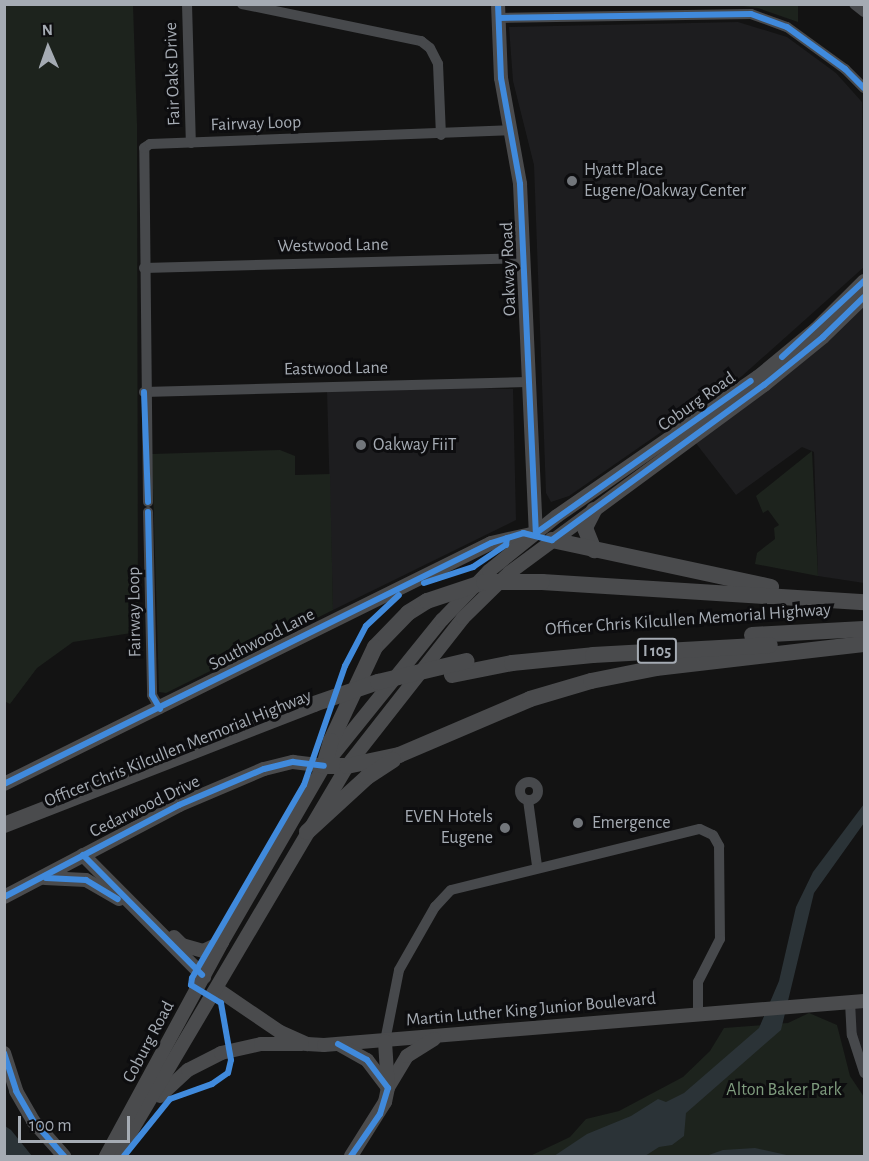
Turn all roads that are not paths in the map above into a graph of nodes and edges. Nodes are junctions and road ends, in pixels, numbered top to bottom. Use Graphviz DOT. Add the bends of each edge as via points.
graph roads {
  1 [pos="187,4"];
  2 [pos="242,4"];
  3 [pos="855,4"];
  4 [pos="499,11"];
  5 [pos="864,12"];
  6 [pos="864,88"];
  7 [pos="509,130"];
  8 [pos="441,135"];
  9 [pos="191,143"];
  10 [pos="523,258"];
  11 [pos="144,268"];
  12 [pos="864,281"];
  13 [pos="864,297"];
  14 [pos="761,381"];
  15 [pos="528,382"];
  16 [pos="144,392"];
  17 [pos="594,510"];
  18 [pos="536,533"];
  19 [pos="552,540"];
  20 [pos="594,550"];
  21 [pos="824,599"];
  22 [pos="864,602"];
  23 [pos="864,629"];
  24 [pos="864,640"];
  25 [pos="864,644"];
  26 [pos="159,709"];
  27 [pos="311,711"];
  28 [pos="382,764"];
  29 [pos="324,766"];
  30 [pos="346,766"];
  31 [pos="4,784"];
  32 [pos="528,800"];
  33 [pos="9,830"];
  34 [pos="307,832"];
  35 [pos="83,855"];
  36 [pos="537,866"];
  37 [pos="40,879"];
  38 [pos="4,897"];
  39 [pos="134,909"];
  40 [pos="159,930"];
  41 [pos="222,942"];
  42 [pos="204,977"];
  43 [pos="217,989"];
  44 [pos="191,1000"];
  45 [pos="864,1001"];
  46 [pos="850,1002"];
  47 [pos="698,1014"];
  48 [pos="440,1036"];
  49 [pos="385,1041"];
  50 [pos="307,1044"];
  51 [pos="338,1044"];
  52 [pos="4,1053"];
  53 [pos="864,1073"];
  54 [pos="388,1088"];
  55 [pos="149,1106"];
  56 [pos="135,1118"];
  57 [pos="62,1154"];
  58 [pos="75,1156"];
  59 [pos="106,1156"];
  60 [pos="116,1156"];
  61 [pos="351,1156"];
  1 -- 9 [label="street, Fair Oaks Drive"];
  2 -- 8 [label="street" via="421,41 430,48 438,64"];
  3 -- 5 [label="street"];
  4 -- 6 [label="street" via="751,14 787,27 845,69"];
  4 -- 7 [label="main road, Oakway Road" via="501,78"];
  7 -- 8 [label="street, Fairway Loop"];
  7 -- 10 [label="main road, Oakway Road" via="520,184"];
  8 -- 9 [label="street, Fairway Loop"];
  9 -- 11 [label="street, Fairway Loop" via="150,144 142,151"];
  10 -- 11 [label="street, Westwood Lane"];
  10 -- 15 [label="main road, Oakway Road"];
  11 -- 16 [label="street, Fairway Loop"];
  12 -- 14 [label="main road, Coburg Road"];
  13 -- 14 [label="main road, Coburg Road" via="823,337"];
  14 -- 17 [label="main road, Coburg Road"];
  14 -- 18 [label="main road, Coburg Road"];
  15 -- 16 [label="street, Eastwood Lane"];
  15 -- 18 [label="main road, Oakway Road"];
  16 -- 26 [label="street, Fairway Loop" via="152,687"];
  17 -- 19 [label="main road, Coburg Road"];
  17 -- 20 [label="highway" via="585,528"];
  18 -- 19 [label="main road"];
  18 -- 26 [label="main road, Southwood Lane" via="492,543"];
  18 -- 29 [label="main road, Coburg Road" via="489,571 448,613"];
  19 -- 20 [label="highway"];
  19 -- 30 [label="main road, Coburg Road" via="494,586 464,618"];
  20 -- 21 [label="highway"];
  21 -- 22 [label="highway"];
  21 -- 29 [label="highway, bridge" via="484,582 427,602 408,613 375,647 331,741"];
  23 -- 27 [label="highway, Officer Chris Kilcullen Memorial Highway / I 105, bridge" via="594,644 467,661 378,682"];
  24 -- 27 [label="highway, Officer Chris Kilcullen Memorial Highway / I 105" via="512,663"];
  25 -- 28 [label="highway" via="656,668 591,681 530,699"];
  26 -- 31 [label="main road, Southwood Lane"];
  27 -- 33 [label="highway, Officer Chris Kilcullen Memorial Highway / I 105"];
  28 -- 30 [label="highway"];
  28 -- 34 [label="highway"];
  29 -- 30 [label="highway"];
  29 -- 35 [label="main road, Cedarwood Drive" via="293,762 264,769 179,805"];
  29 -- 41 [label="main road, Coburg Road"];
  30 -- 34 [label="main road, Coburg Road"];
  32 -- 36 [label="street"];
  34 -- 43 [label="main road, Coburg Road"];
  35 -- 37 [label="main road, Cedarwood Drive"];
  35 -- 39 [label="main road"];
  36 -- 47 [label="street" via="692,830 713,835 719,846 720,939 698,982"];
  36 -- 49 [label="street" via="461,885 441,898 399,970"];
  37 -- 38 [label="main road, Cedarwood Drive"];
  37 -- 39 [label="main road" via="86,880"];
  39 -- 40 [label="main road"];
  40 -- 41 [label="main road" via="182,945 203,951"];
  40 -- 42 [label="main road"];
  41 -- 42 [label="main road, Coburg Road"];
  42 -- 44 [label="main road, Coburg Road"];
  43 -- 44 [label="main road" via="203,991"];
  43 -- 50 [label="main road, Martin Luther King Junior Boulevard" via="272,1028"];
  43 -- 55 [label="main road, Coburg Road"];
  44 -- 56 [label="main road, Coburg Road"];
  45 -- 46 [label="main road, Martin Luther King Junior Boulevard"];
  46 -- 47 [label="main road, Martin Luther King Junior Boulevard"];
  46 -- 53 [label="street" via="852,1035"];
  47 -- 48 [label="main road, Martin Luther King Junior Boulevard"];
  48 -- 49 [label="main road, Martin Luther King Junior Boulevard"];
  48 -- 54 [label="main road" via="407,1056"];
  49 -- 51 [label="main road, Martin Luther King Junior Boulevard"];
  49 -- 54 [label="main road"];
  50 -- 51 [label="main road, Martin Luther King Junior Boulevard"];
  50 -- 55 [label="main road" via="240,1047 208,1058 178,1078"];
  51 -- 54 [label="main road" via="368,1060"];
  52 -- 57 [label="main road" via="16,1091 33,1121"];
  54 -- 61 [label="main road" via="380,1114"];
  55 -- 56 [label="main road, Coburg Road"];
  56 -- 59 [label="main road, Coburg Road"];
  56 -- 60 [label="main road, Coburg Road"];
  57 -- 58 [label="main road"];
}
